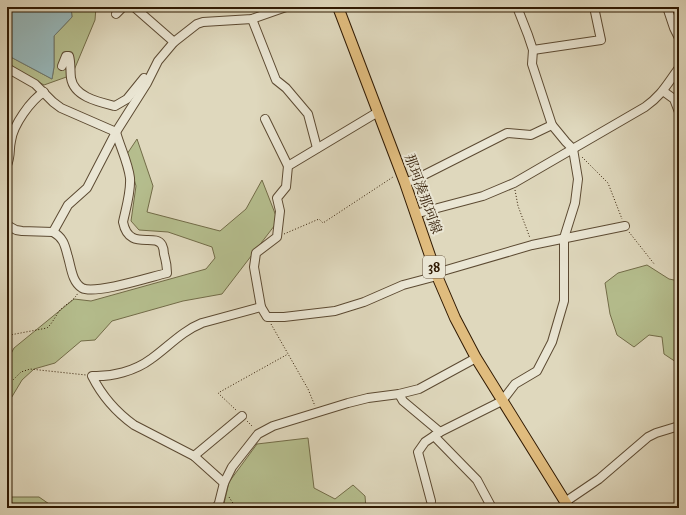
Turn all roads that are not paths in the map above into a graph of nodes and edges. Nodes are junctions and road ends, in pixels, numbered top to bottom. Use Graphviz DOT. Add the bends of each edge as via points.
graph roads {
  1 [pos="123,7"];
  2 [pos="134,7"];
  3 [pos="286,7"];
  4 [pos="338,7"];
  5 [pos="517,7"];
  6 [pos="594,7"];
  7 [pos="668,7"];
  8 [pos="116,14"];
  9 [pos="252,19"];
  10 [pos="679,38"];
  11 [pos="174,42"];
  12 [pos="532,50"];
  13 [pos="62,66"];
  14 [pos="7,68"];
  15 [pos="679,68"];
  16 [pos="152,73"];
  17 [pos="663,91"];
  18 [pos="44,92"];
  19 [pos="378,112"];
  20 [pos="679,112"];
  21 [pos="265,119"];
  22 [pos="552,125"];
  23 [pos="116,132"];
  24 [pos="317,148"];
  25 [pos="573,148"];
  26 [pos="7,165"];
  27 [pos="288,166"];
  28 [pos="404,183"];
  29 [pos="415,214"];
  30 [pos="7,226"];
  31 [pos="625,226"];
  32 [pos="53,232"];
  33 [pos="564,238"];
  34 [pos="437,274"];
  35 [pos="261,307"];
  36 [pos="476,358"];
  37 [pos="399,394"];
  38 [pos="502,401"];
  39 [pos="242,416"];
  40 [pos="679,426"];
  41 [pos="437,434"];
  42 [pos="194,456"];
  43 [pos="224,483"];
  44 [pos="431,501"];
  45 [pos="567,505"];
  46 [pos="216,508"];
  47 [pos="492,508"];
  1 -- 8 [label="street"];
  2 -- 11 [label="street"];
  3 -- 9 [label="street"];
  4 -- 19 [label="main road, 那珂湊那珂線 / 38"];
  5 -- 12 [label="street"];
  6 -- 12 [label="street" via="601,40"];
  7 -- 10 [label="street"];
  9 -- 11 [label="street" via="203,22"];
  9 -- 24 [label="street" via="276,80 308,114"];
  11 -- 16 [label="street" via="158,61"];
  12 -- 22 [label="street" via="532,64"];
  13 -- 16 [label="street" via="66,56 69,56 73,86 90,98 115,106 127,99 145,76"];
  14 -- 18 [label="street"];
  15 -- 17 [label="street"];
  16 -- 23 [label="street"];
  17 -- 20 [label="street" via="674,100"];
  17 -- 25 [label="street" via="645,107"];
  18 -- 23 [label="street" via="62,108"];
  18 -- 26 [label="street" via="32,101 12,134"];
  19 -- 24 [label="street"];
  19 -- 28 [label="main road, 那珂湊那珂線 / 38"];
  21 -- 27 [label="street"];
  22 -- 25 [label="street"];
  22 -- 28 [label="street" via="530,135 507,133"];
  23 -- 32 [label="street" via="87,188 68,205"];
  23 -- 32 [label="street" via="130,177 122,222 124,228 131,238 159,242 162,245 167,273 107,288 81,288 73,277 62,239"];
  24 -- 27 [label="street"];
  25 -- 29 [label="street" via="514,183 483,196"];
  25 -- 33 [label="street" via="578,179 575,203"];
  27 -- 35 [label="street" via="286,187 277,198 280,211 277,237 256,253 254,267"];
  28 -- 29 [label="main road, 那珂湊那珂線 / 38"];
  29 -- 34 [label="main road, 那珂湊那珂線 / 38"];
  30 -- 32 [label="street" via="22,231"];
  31 -- 33 [label="street"];
  33 -- 34 [label="street" via="532,244"];
  33 -- 38 [label="street" via="564,301 552,342 537,371 515,384"];
  34 -- 35 [label="street" via="335,311 284,317 267,316"];
  34 -- 36 [label="main road, 那珂湊那珂線 / 38" via="455,318"];
  35 -- 42 [label="street" via="193,326 152,359 136,367 113,375 92,376 101,392 134,425"];
  36 -- 37 [label="street" via="419,389"];
  36 -- 38 [label="main road, 那珂湊那珂線 / 38"];
  37 -- 41 [label="street"];
  37 -- 43 [label="street" via="368,398 273,426 251,442 232,467"];
  38 -- 41 [label="street"];
  38 -- 45 [label="main road, 那珂湊那珂線 / 38"];
  39 -- 42 [label="street"];
  40 -- 45 [label="street" via="648,437"];
  41 -- 44 [label="street" via="425,442 418,452"];
  41 -- 47 [label="street" via="477,480"];
  42 -- 43 [label="street"];
  43 -- 46 [label="street"];
}
